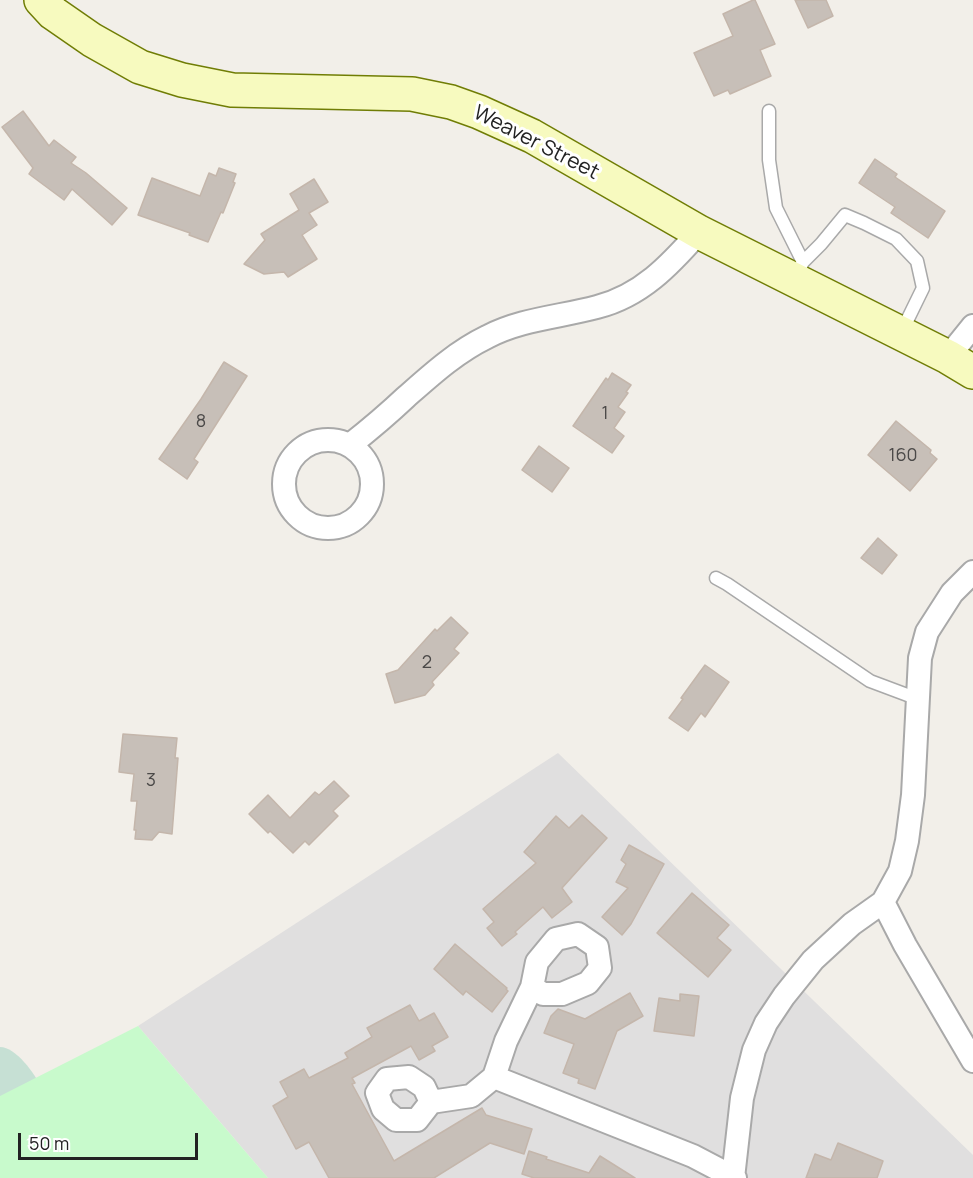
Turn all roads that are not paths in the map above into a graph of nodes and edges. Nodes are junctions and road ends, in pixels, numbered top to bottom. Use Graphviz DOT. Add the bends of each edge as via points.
graph roads {
  1 [pos="54,4"];
  2 [pos="769,111"];
  3 [pos="699,232"];
  4 [pos="798,271"];
  5 [pos="973,326"];
  6 [pos="901,333"];
  7 [pos="960,364"];
  8 [pos="350,445"];
  9 [pos="973,572"];
  10 [pos="716,578"];
  11 [pos="918,699"];
  12 [pos="883,902"];
  13 [pos="532,987"];
  14 [pos="973,1061"];
  15 [pos="494,1077"];
  16 [pos="431,1102"];
  17 [pos="734,1178"];
  1 -- 3 [label="street, Weaver Street" via="92,40 140,67 182,80 232,90 412,94 451,102 532,136"];
  2 -- 4 [label="lane" via="769,160 776,208"];
  3 -- 4 [label="street, Weaver Street"];
  3 -- 8 [label="street" via="674,261 629,296 599,307 519,323 486,337 436,371"];
  4 -- 6 [label="street, Weaver Street"];
  4 -- 6 [label="lane" via="845,214 896,239 917,261 923,288"];
  5 -- 7 [label="street"];
  6 -- 7 [label="street, Weaver Street"];
  9 -- 11 [label="street" via="952,593 927,632 920,658"];
  10 -- 11 [label="lane" via="870,681"];
  11 -- 12 [label="street" via="907,841 900,871"];
  12 -- 14 [label="street"];
  12 -- 17 [label="street" via="813,960 766,1023 754,1050 742,1098"];
  13 -- 15 [label="street"];
  15 -- 16 [label="street" via="471,1096"];
  15 -- 17 [label="street" via="693,1156"];
}
